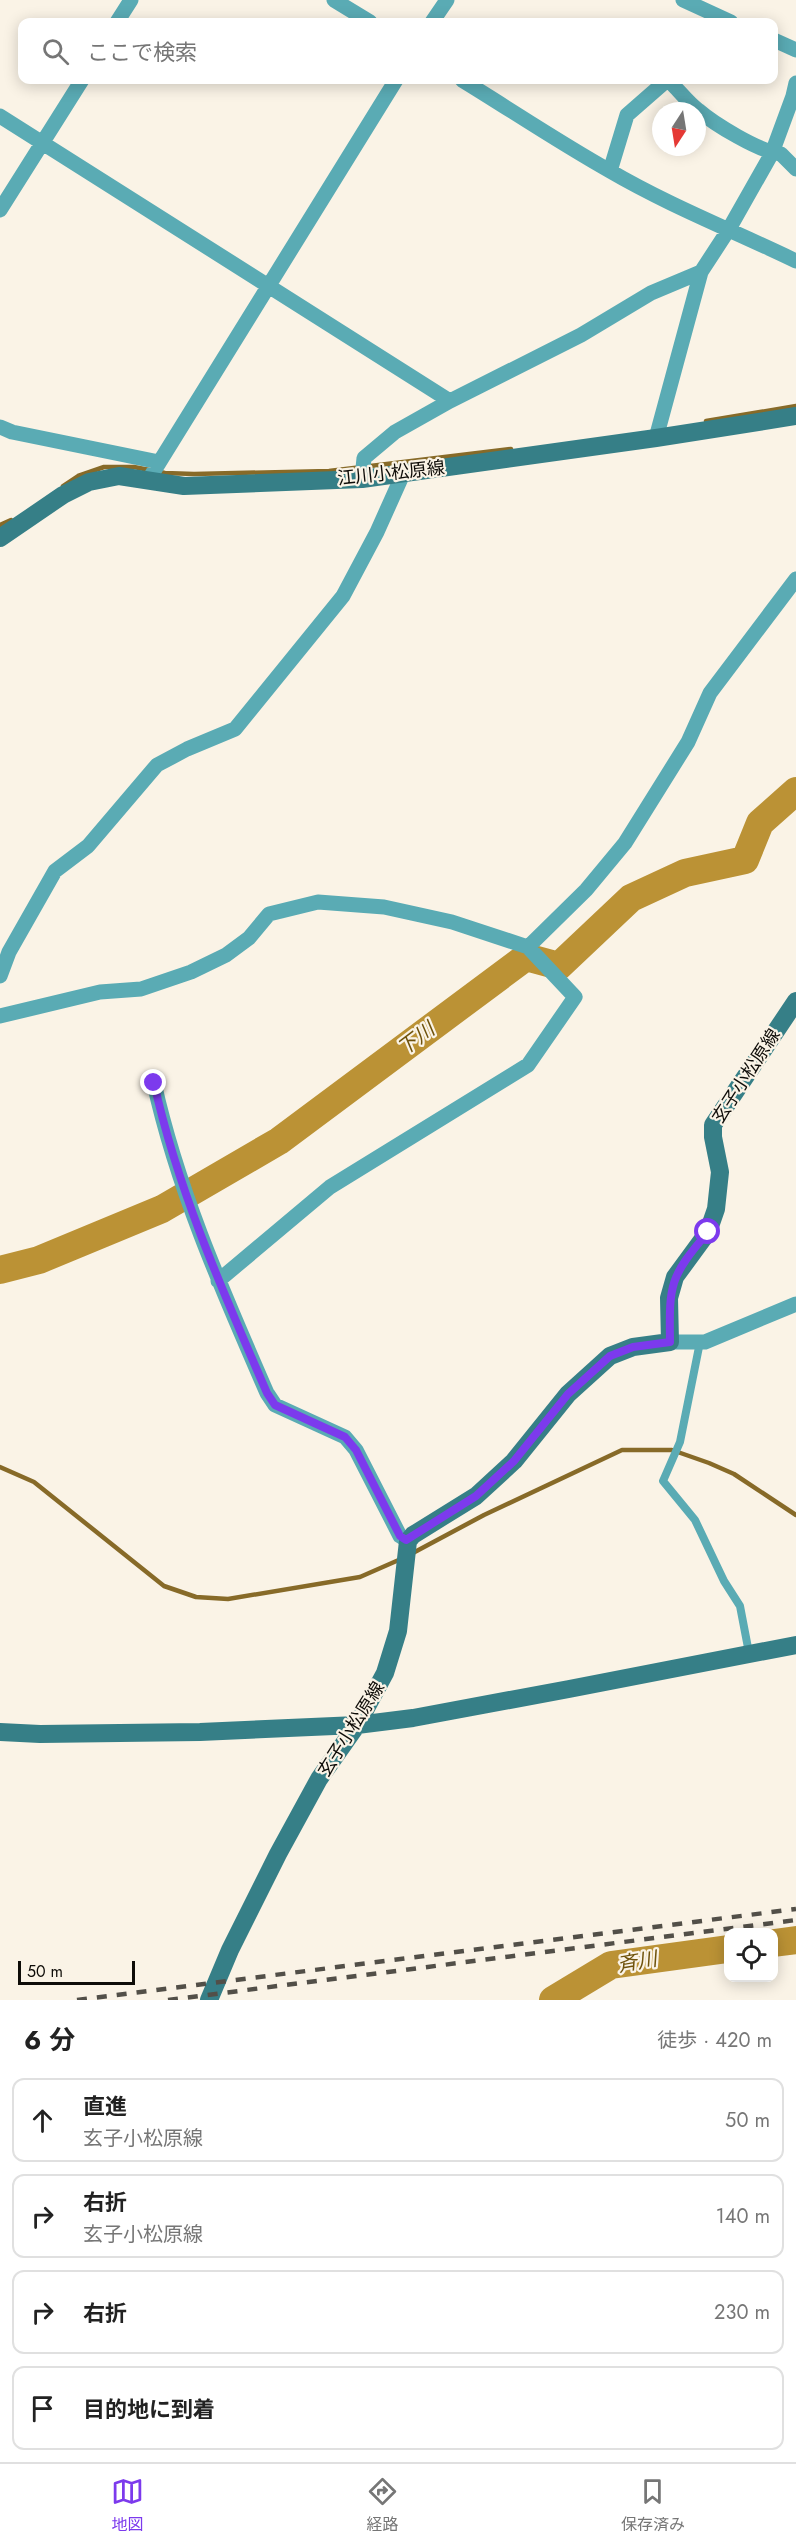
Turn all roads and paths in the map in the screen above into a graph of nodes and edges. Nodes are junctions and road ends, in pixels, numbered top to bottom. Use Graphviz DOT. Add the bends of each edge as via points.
graph roads {
  1 [pos="131,0"];
  2 [pos="334,0"];
  3 [pos="447,0"];
  4 [pos="682,0"];
  5 [pos="120,18"];
  6 [pos="363,18"];
  7 [pos="435,18"];
  8 [pos="712,18"];
  9 [pos="778,42"];
  10 [pos="796,50"];
  11 [pos="796,83"];
  12 [pos="79,84"];
  13 [pos="394,84"];
  14 [pos="469,84"];
  15 [pos="663,84"];
  16 [pos="672,84"];
  17 [pos="0,116"];
  18 [pos="43,141"];
  19 [pos="772,153"];
  20 [pos="796,169"];
  21 [pos="610,171"];
  22 [pos="0,210"];
  23 [pos="729,229"];
  24 [pos="796,261"];
  25 [pos="701,272"];
  26 [pos="269,285"];
  27 [pos="450,400"];
  28 [pos="796,416"];
  29 [pos="0,427"];
  30 [pos="656,438"];
  31 [pos="159,462"];
  32 [pos="402,474"];
  33 [pos="362,478"];
  34 [pos="148,479"];
  35 [pos="0,538"];
  36 [pos="796,579"];
  37 [pos="528,947"];
  38 [pos="0,976"];
  39 [pos="796,1001"];
  40 [pos="0,1016"];
  41 [pos="154,1083"];
  42 [pos="218,1281"];
  43 [pos="796,1304"];
  44 [pos="670,1342"];
  45 [pos="700,1342"];
  46 [pos="408,1540"];
  47 [pos="796,1645"];
  48 [pos="749,1655"];
  49 [pos="357,1725"];
  50 [pos="0,1732"];
  51 [pos="209,2000"];
  1 -- 5 [label="street"];
  2 -- 6 [label="street"];
  3 -- 7 [label="street"];
  4 -- 8 [label="street"];
  9 -- 10 [label="street"];
  11 -- 19 [label="street"];
  12 -- 18 [label="street"];
  13 -- 26 [label="street"];
  14 -- 21 [label="street"];
  15 -- 21 [label="street" via="627,115"];
  16 -- 19 [label="street" via="698,110"];
  17 -- 18 [label="street"];
  18 -- 22 [label="street"];
  18 -- 26 [label="street"];
  19 -- 20 [label="street" via="781,154"];
  19 -- 23 [label="street"];
  21 -- 23 [label="street"];
  23 -- 24 [label="street"];
  23 -- 25 [label="street"];
  25 -- 27 [label="street" via="651,293 580,335"];
  25 -- 30 [label="street"];
  26 -- 27 [label="street"];
  26 -- 31 [label="street"];
  27 -- 33 [label="street" via="395,432 364,458"];
  28 -- 30 [label="main road, 江川小松原線"];
  29 -- 31 [label="street"];
  30 -- 32 [label="main road, 江川小松原線"];
  31 -- 34 [label="street"];
  32 -- 33 [label="main road, 江川小松原線"];
  32 -- 38 [label="street" via="343,596 235,729 157,765 88,846 55,871 9,952"];
  33 -- 34 [label="main road, 江川小松原線" via="184,486"];
  34 -- 35 [label="main road, 江川小松原線" via="120,476 89,482"];
  36 -- 37 [label="street" via="710,693 688,742 625,843 586,890"];
  37 -- 40 [label="street" via="452,922 384,907 318,902 268,914 241,944 191,972 141,989 100,992"];
  37 -- 42 [label="street" via="575,997 528,1065 330,1187"];
  39 -- 44 [label="main road, 玄子小松原線" via="712,1125 720,1172 716,1209 708,1232 675,1277 669,1298"];
  41 -- 42 [label="street" via="189,1206"];
  42 -- 46 [label="street" via="275,1405 345,1437 356,1450 400,1536"];
  43 -- 45 [label="street"];
  44 -- 45 [label="street"];
  44 -- 46 [label="main road" via="633,1347 610,1356 568,1394 514,1461 476,1496"];
  45 -- 48 [label="lane" via="680,1442 663,1481 695,1520 740,1606"];
  46 -- 49 [label="main road, 玄子小松原線" via="398,1631 385,1673"];
  47 -- 48 [label="main road"];
  48 -- 49 [label="main road"];
  49 -- 50 [label="main road" via="200,1732"];
  49 -- 51 [label="main road, 玄子小松原線" via="319,1779 278,1854"];
}
